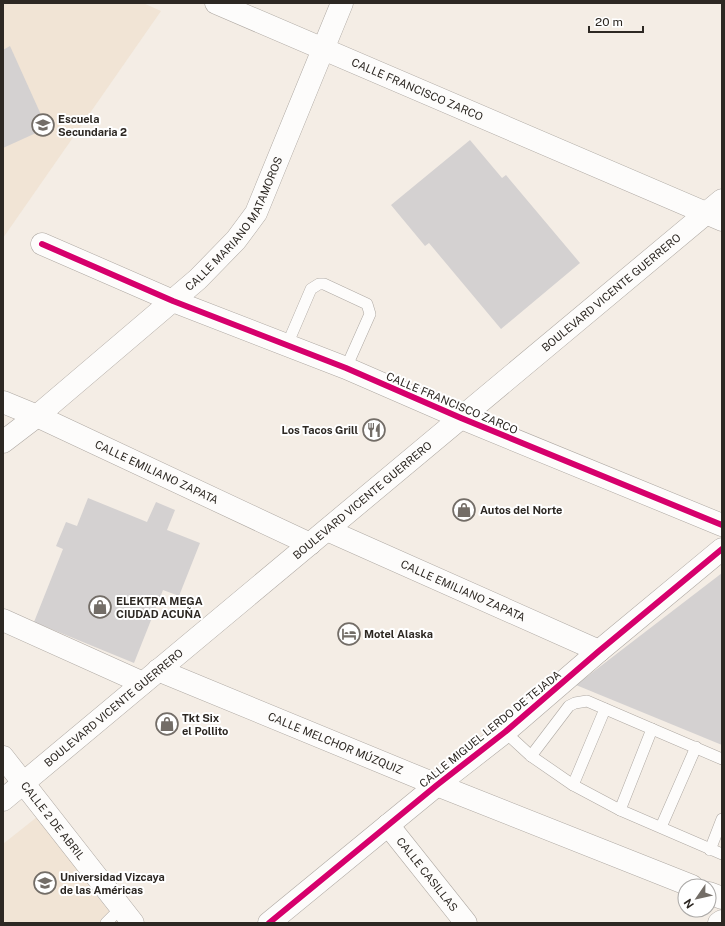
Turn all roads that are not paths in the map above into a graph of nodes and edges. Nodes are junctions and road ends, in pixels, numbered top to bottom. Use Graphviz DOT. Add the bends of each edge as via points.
graph roads {
  1 [pos="216,3"];
  2 [pos="342,3"];
  3 [pos="324,50"];
  4 [pos="717,211"];
  5 [pos="42,244"];
  6 [pos="173,302"];
  7 [pos="287,345"];
  8 [pos="346,368"];
  9 [pos="3,402"];
  10 [pos="37,416"];
  11 [pos="460,418"];
  12 [pos="3,442"];
  13 [pos="722,525"];
  14 [pos="327,530"];
  15 [pos="310,544"];
  16 [pos="722,549"];
  17 [pos="3,620"];
  18 [pos="599,651"];
  19 [pos="151,676"];
  20 [pos="604,709"];
  21 [pos="652,729"];
  22 [pos="505,732"];
  23 [pos="696,747"];
  24 [pos="531,756"];
  25 [pos="3,757"];
  26 [pos="722,759"];
  27 [pos="24,782"];
  28 [pos="437,785"];
  29 [pos="573,785"];
  30 [pos="3,800"];
  31 [pos="620,810"];
  32 [pos="722,820"];
  33 [pos="388,825"];
  34 [pos="660,827"];
  35 [pos="710,850"];
  36 [pos="722,854"];
  37 [pos="677,880"];
  38 [pos="127,915"];
  39 [pos="722,921"];
  40 [pos="106,923"];
  41 [pos="269,923"];
  42 [pos="466,923"];
  43 [pos="719,923"];
  1 -- 3 [label="street, CALLE FRANCISCO ZARCO"];
  2 -- 3 [label="street, CALLE MARIANO MATAMOROS"];
  3 -- 4 [label="street, CALLE FRANCISCO ZARCO"];
  3 -- 6 [label="street, CALLE MARIANO MATAMOROS" via="256,213 236,240"];
  4 -- 11 [label="street, BOULEVARD VICENTE GUERRERO"];
  5 -- 6 [label="street, CALLE FRANCISCO ZARCO"];
  6 -- 7 [label="street, CALLE FRANCISCO ZARCO"];
  6 -- 10 [label="street, CALLE MARIANO MATAMOROS"];
  7 -- 8 [label="street, CALLE FRANCISCO ZARCO"];
  7 -- 8 [label="lane" via="311,289 324,284 367,304 369,310 370,314"];
  8 -- 11 [label="street, CALLE FRANCISCO ZARCO"];
  9 -- 10 [label="street, CALLE EMILIANO ZAPATA"];
  10 -- 12 [label="street, CALLE MARIANO MATAMOROS"];
  10 -- 15 [label="street, CALLE EMILIANO ZAPATA"];
  11 -- 13 [label="street, CALLE FRANCISCO ZARCO"];
  11 -- 14 [label="street, BOULEVARD VICENTE GUERRERO"];
  14 -- 15 [label="street, BOULEVARD VICENTE GUERRERO"];
  14 -- 18 [label="street, CALLE EMILIANO ZAPATA"];
  15 -- 19 [label="street, BOULEVARD VICENTE GUERRERO"];
  16 -- 18 [label="street, CALLE MIGUEL LERDO DE TEJADA"];
  17 -- 19 [label="street, CALLE MELCHOR MÚZQUIZ"];
  18 -- 22 [label="street, CALLE MIGUEL LERDO DE TEJADA"];
  19 -- 27 [label="street, BOULEVARD VICENTE GUERRERO"];
  19 -- 28 [label="street, CALLE MELCHOR MÚZQUIZ"];
  20 -- 21 [label="lane"];
  20 -- 24 [label="lane" via="587,701 570,706"];
  20 -- 29 [label="lane"];
  21 -- 23 [label="lane"];
  21 -- 31 [label="lane"];
  22 -- 24 [label="lane"];
  22 -- 28 [label="street, CALLE MIGUEL LERDO DE TEJADA"];
  23 -- 26 [label="lane"];
  23 -- 34 [label="lane"];
  24 -- 29 [label="lane"];
  25 -- 27 [label="street, CALLE 2 DE ABRIL"];
  27 -- 30 [label="street, BOULEVARD VICENTE GUERRERO"];
  27 -- 38 [label="street, CALLE 2 DE ABRIL"];
  28 -- 33 [label="street, CALLE MIGUEL LERDO DE TEJADA"];
  28 -- 37 [label="street, CALLE MELCHOR MÚZQUIZ"];
  29 -- 31 [label="lane"];
  31 -- 34 [label="lane"];
  32 -- 35 [label="lane"];
  33 -- 41 [label="street, CALLE MIGUEL LERDO DE TEJADA"];
  33 -- 42 [label="street, CALLE CASILLAS"];
  34 -- 35 [label="lane"];
  35 -- 36 [label="lane"];
  38 -- 40 [label="lane"];
  39 -- 43 [label="street"];
}
